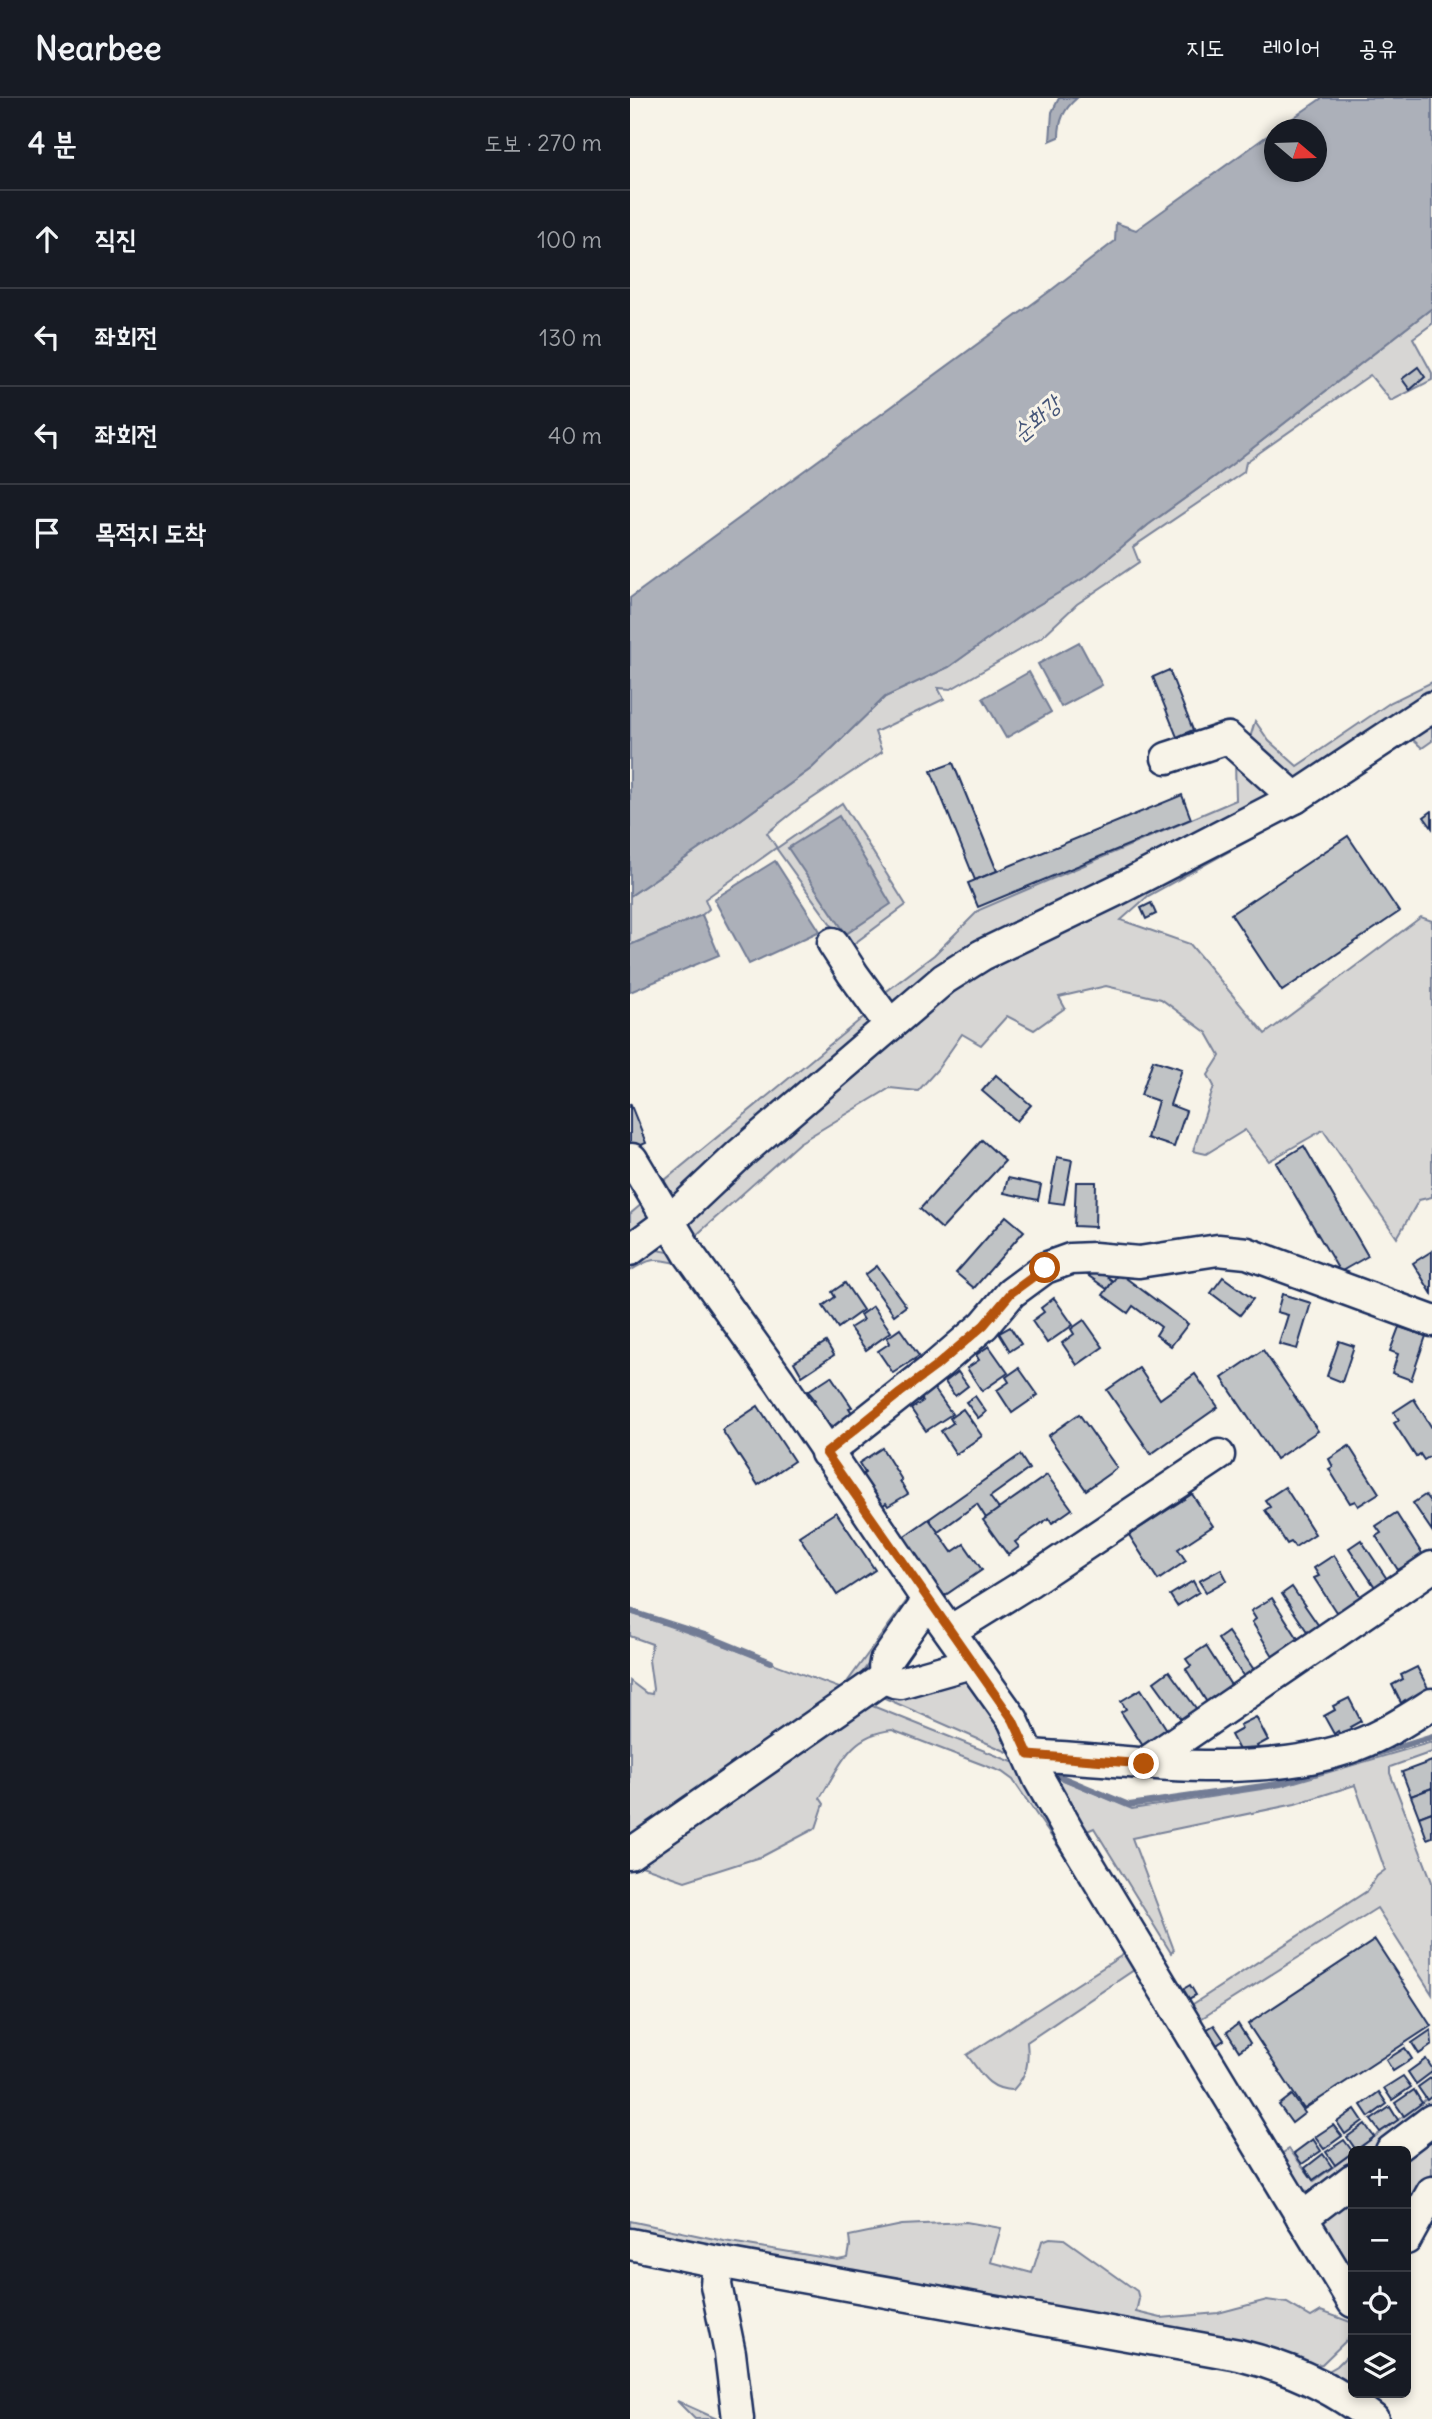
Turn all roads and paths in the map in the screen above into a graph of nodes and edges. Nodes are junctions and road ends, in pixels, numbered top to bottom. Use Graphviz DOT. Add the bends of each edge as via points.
graph roads {
  1 [pos="1432,707"];
  2 [pos="1167,758"];
  3 [pos="1295,798"];
  4 [pos="833,943"];
  5 [pos="890,1025"];
  6 [pos="632,1159"];
  7 [pos="668,1222"];
  8 [pos="630,1250"];
  9 [pos="1432,1321"];
  10 [pos="826,1453"];
  11 [pos="1219,1455"];
  12 [pos="1432,1567"];
  13 [pos="928,1601"];
  14 [pos="950,1631"];
  15 [pos="971,1663"];
  16 [pos="886,1676"];
  17 [pos="1432,1704"];
  18 [pos="1029,1755"];
  19 [pos="1144,1764"];
  20 [pos="630,1854"];
  21 [pos="1432,2120"];
  22 [pos="1398,2146"];
  23 [pos="1348,2183"];
  24 [pos="1432,2192"];
  25 [pos="1302,2218"];
  26 [pos="1411,2230"];
  27 [pos="630,2244"];
  28 [pos="718,2262"];
  29 [pos="1348,2294"];
  30 [pos="1368,2398"];
  31 [pos="738,2419"];
  32 [pos="1374,2419"];
  1 -- 3 [label="street"];
  2 -- 3 [label="street" via="1228,738"];
  3 -- 5 [label="street" via="982,955 944,979"];
  4 -- 5 [label="street"];
  5 -- 7 [label="street"];
  6 -- 7 [label="street"];
  7 -- 8 [label="street"];
  7 -- 10 [label="street"];
  9 -- 10 [label="street" via="1247,1253 1219,1250 1139,1262 1070,1259 1045,1268 1011,1293 984,1325"];
  10 -- 13 [label="street"];
  11 -- 14 [label="street"];
  12 -- 19 [label="street"];
  13 -- 14 [label="street"];
  13 -- 16 [label="street" via="884,1662"];
  14 -- 15 [label="street"];
  15 -- 16 [label="street" via="900,1683"];
  15 -- 18 [label="street" via="1013,1720"];
  16 -- 20 [label="street"];
  17 -- 19 [label="street" via="1390,1730 1319,1756 1255,1765"];
  18 -- 19 [label="street"];
  18 -- 25 [label="street" via="1068,1830"];
  21 -- 22 [label="street"];
  23 -- 25 [label="street"];
  24 -- 26 [label="street"];
  25 -- 29 [label="street"];
  27 -- 28 [label="street"];
  28 -- 31 [label="street" via="716,2285"];
  28 -- 32 [label="street" via="1251,2358 1321,2384"];
  30 -- 32 [label="street"];
}
